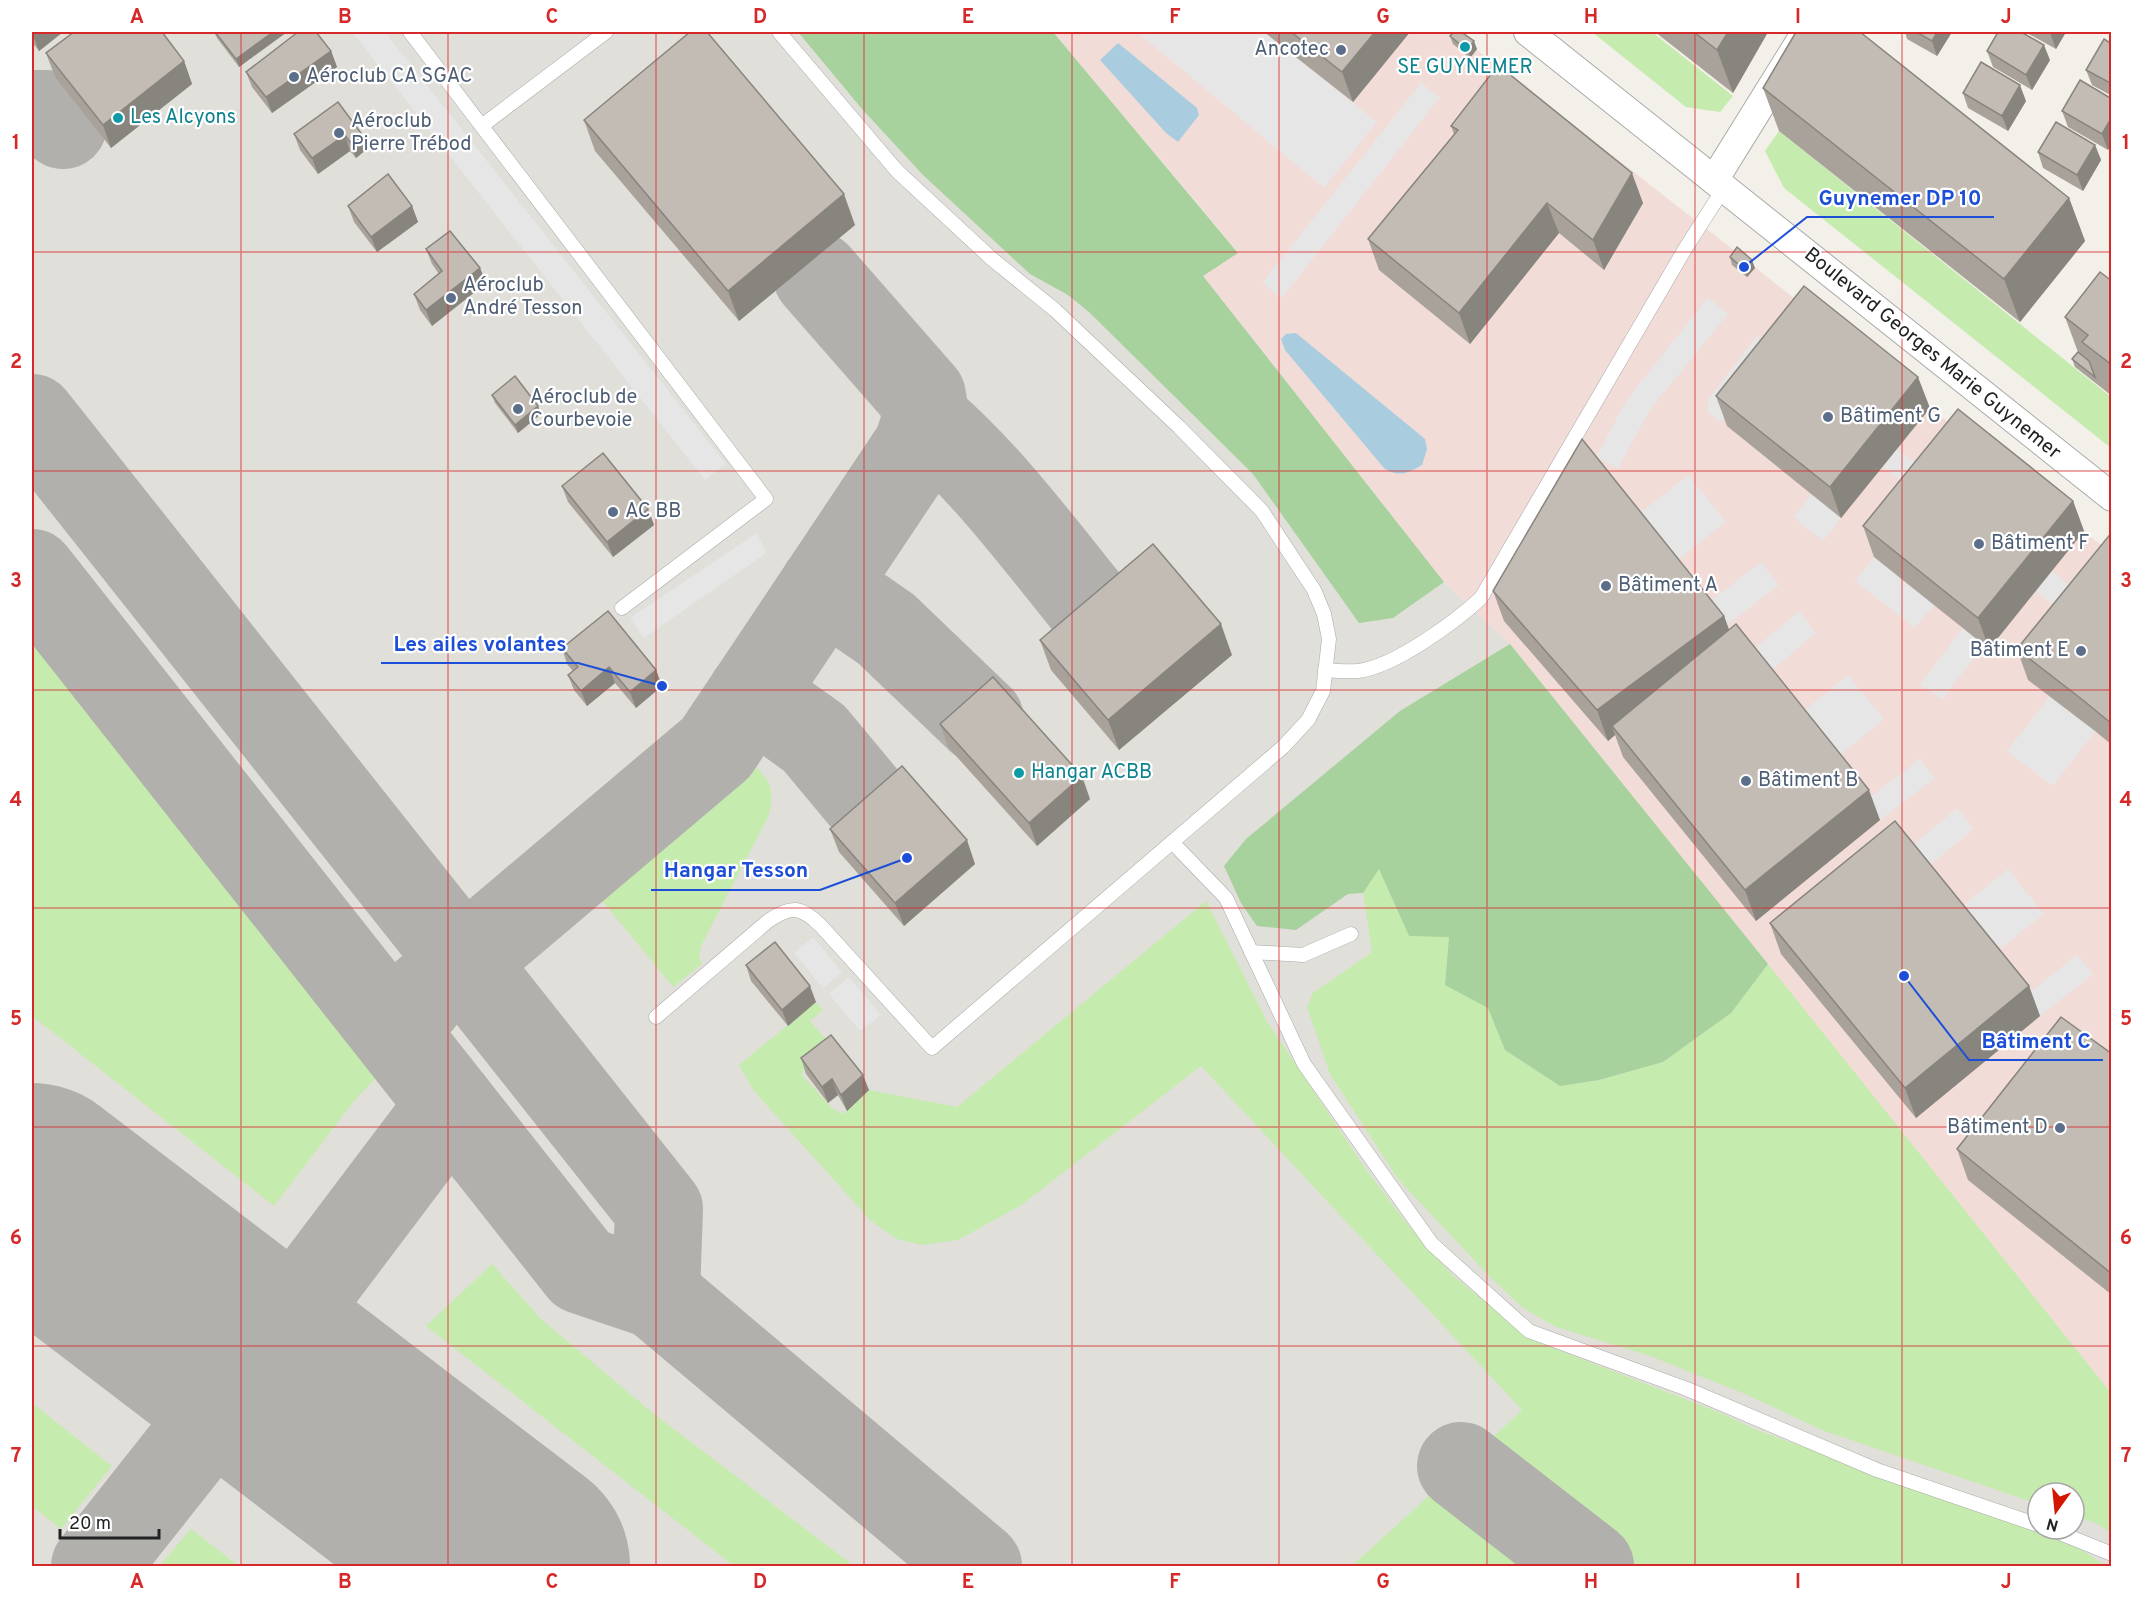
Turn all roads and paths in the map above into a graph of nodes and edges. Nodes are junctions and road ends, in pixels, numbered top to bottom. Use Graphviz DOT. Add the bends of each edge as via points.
graph roads {
  1 [pos="410,32"];
  2 [pos="606,32"];
  3 [pos="779,32"];
  4 [pos="1528,32"];
  5 [pos="1806,32"];
  6 [pos="483,125"];
  7 [pos="1719,184"];
  8 [pos="2112,497"];
  9 [pos="622,608"];
  10 [pos="1325,670"];
  11 [pos="1172,842"];
  12 [pos="1351,934"];
  13 [pos="1251,952"];
  14 [pos="656,1017"];
  15 [pos="2026,1521"];
  16 [pos="2080,1541"];
  17 [pos="2112,1554"];
  1 -- 6 [label="lane"];
  2 -- 6 [label="lane"];
  3 -- 10 [label="lane" via="897,171 992,259 1055,309 1262,511 1294,557 1324,614 1329,639"];
  4 -- 7 [label="street, Boulevard Georges Marie Guynemer"];
  5 -- 7 [label="street"];
  6 -- 9 [label="lane" via="766,499"];
  7 -- 8 [label="street, Boulevard Georges Marie Guynemer"];
  7 -- 10 [label="lane" via="1481,598 1458,619 1400,655 1360,671"];
  10 -- 11 [label="lane" via="1323,691 1313,710 1284,747"];
  11 -- 13 [label="lane" via="1226,898"];
  11 -- 14 [label="lane" via="932,1048 810,914 798,910 784,910 768,921"];
  12 -- 13 [label="lane" via="1303,955"];
  13 -- 15 [label="lane" via="1304,1064 1432,1244 1529,1331 1687,1389 1877,1470"];
  16 -- 17 [label="lane"];
}
